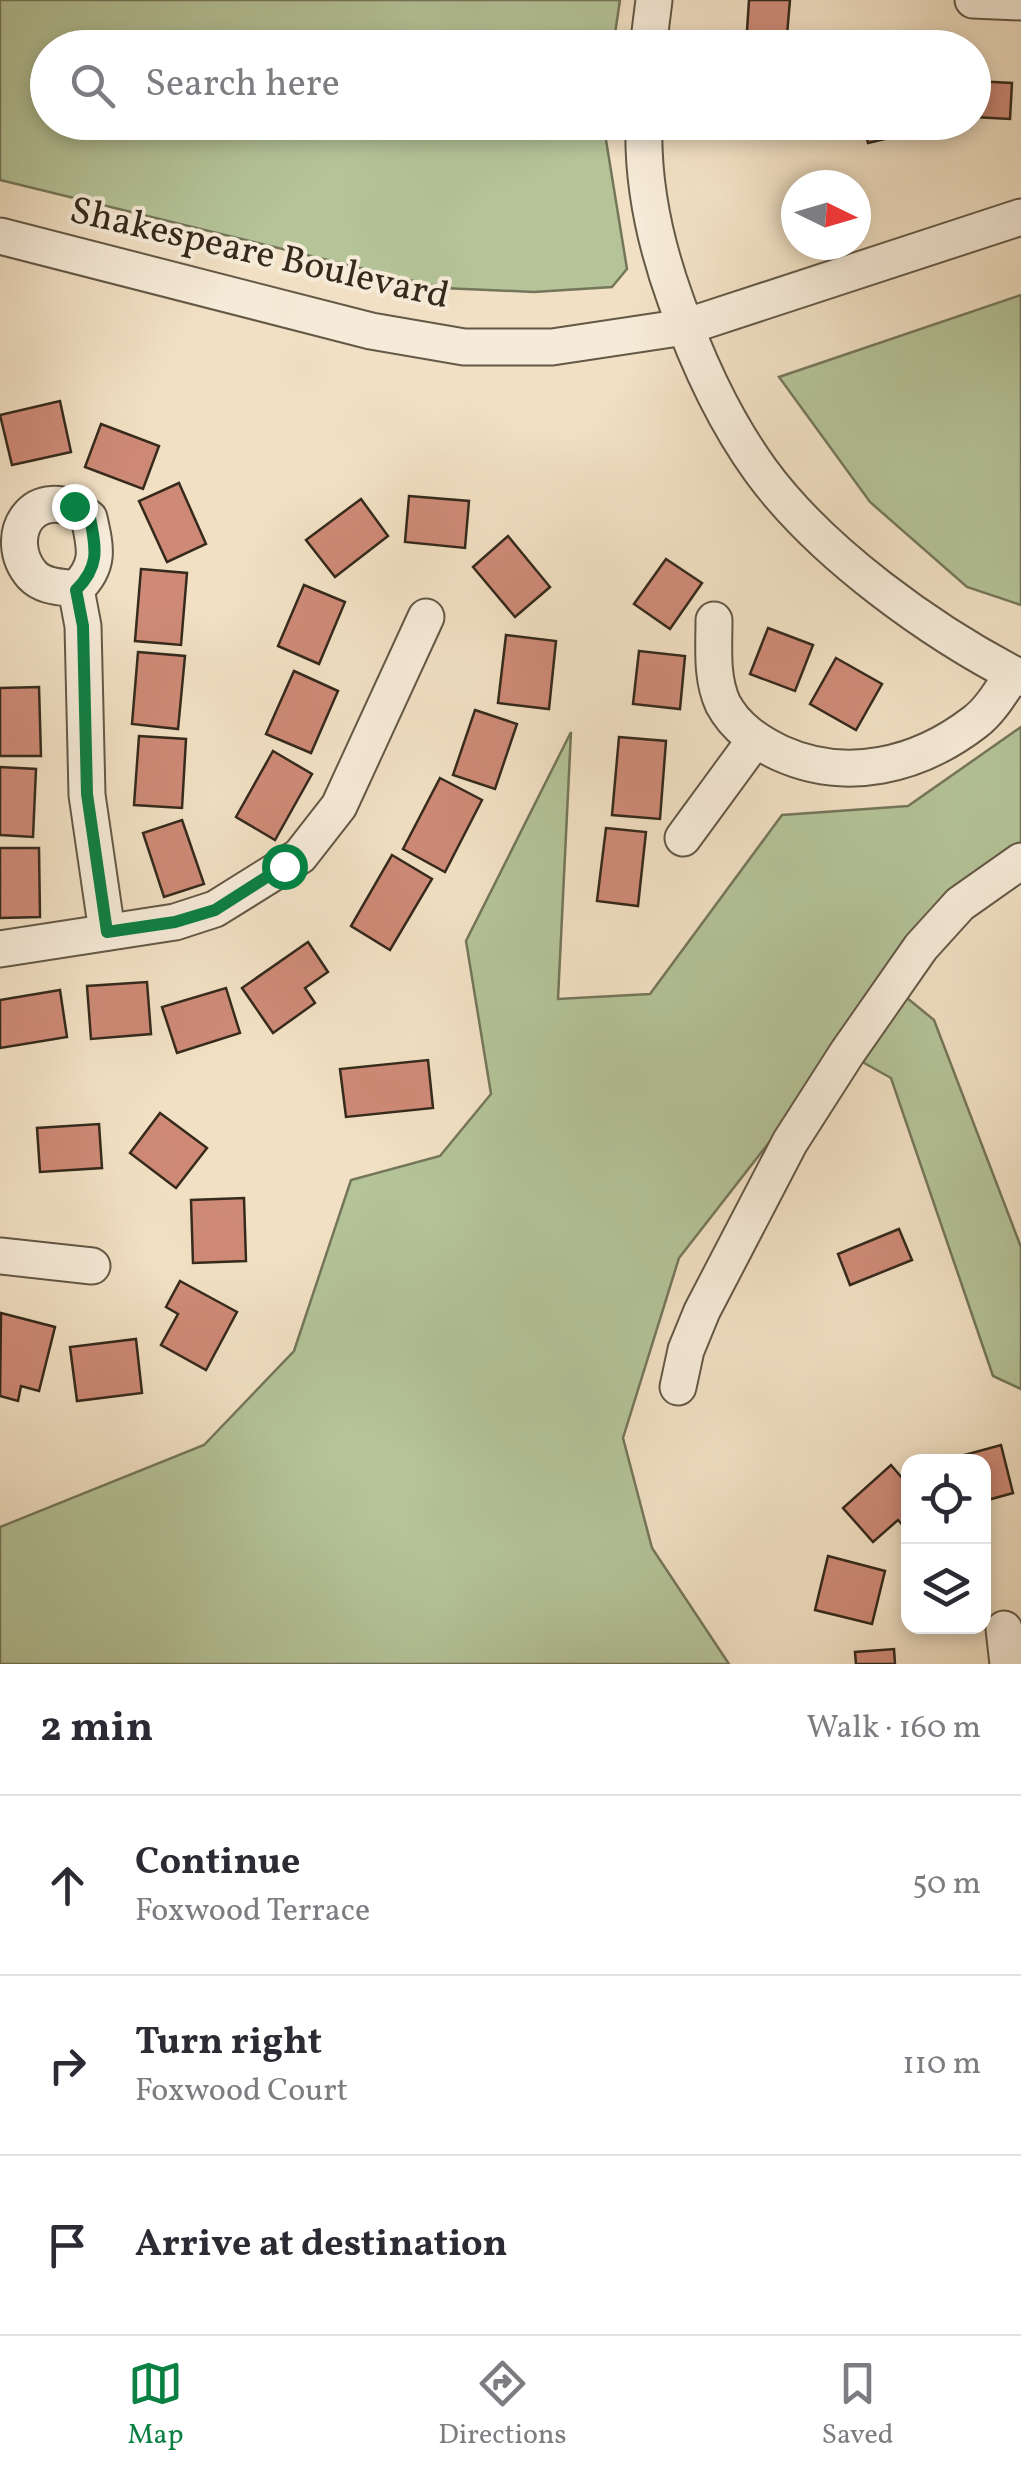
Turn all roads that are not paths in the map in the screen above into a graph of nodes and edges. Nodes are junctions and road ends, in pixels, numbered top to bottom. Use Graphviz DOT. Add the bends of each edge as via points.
graph roads {
  1 [pos="654,0"];
  2 [pos="973,0"];
  3 [pos="1021,2"];
  4 [pos="650,30"];
  5 [pos="645,140"];
  6 [pos="1021,217"];
  7 [pos="0,236"];
  8 [pos="685,327"];
  9 [pos="76,590"];
  10 [pos="426,616"];
  11 [pos="714,620"];
  12 [pos="1017,676"];
  13 [pos="754,741"];
  14 [pos="683,838"];
  15 [pos="1021,861"];
  16 [pos="107,932"];
  17 [pos="0,950"];
  18 [pos="0,1256"];
  19 [pos="92,1266"];
  20 [pos="678,1386"];
  21 [pos="1004,1629"];
  22 [pos="1008,1664"];
  1 -- 4 [label="street"];
  2 -- 3 [label="street"];
  5 -- 8 [label="street" via="663,264"];
  6 -- 8 [label="street, Shakespeare Boulevard"];
  7 -- 8 [label="street, Shakespeare Boulevard" via="371,331 464,346 552,346"];
  8 -- 12 [label="street" via="719,404 796,513 910,610"];
  9 -- 16 [label="street" via="83,626 87,794"];
  10 -- 16 [label="street" via="339,806 300,856 215,910"];
  11 -- 13 [label="street" via="714,670 723,703"];
  12 -- 13 [label="street" via="977,721 886,765 820,768"];
  13 -- 14 [label="street"];
  15 -- 20 [label="street" via="960,904 847,1053 790,1142 702,1311"];
  16 -- 17 [label="street"];
  18 -- 19 [label="street"];
  21 -- 22 [label="street"];
}
